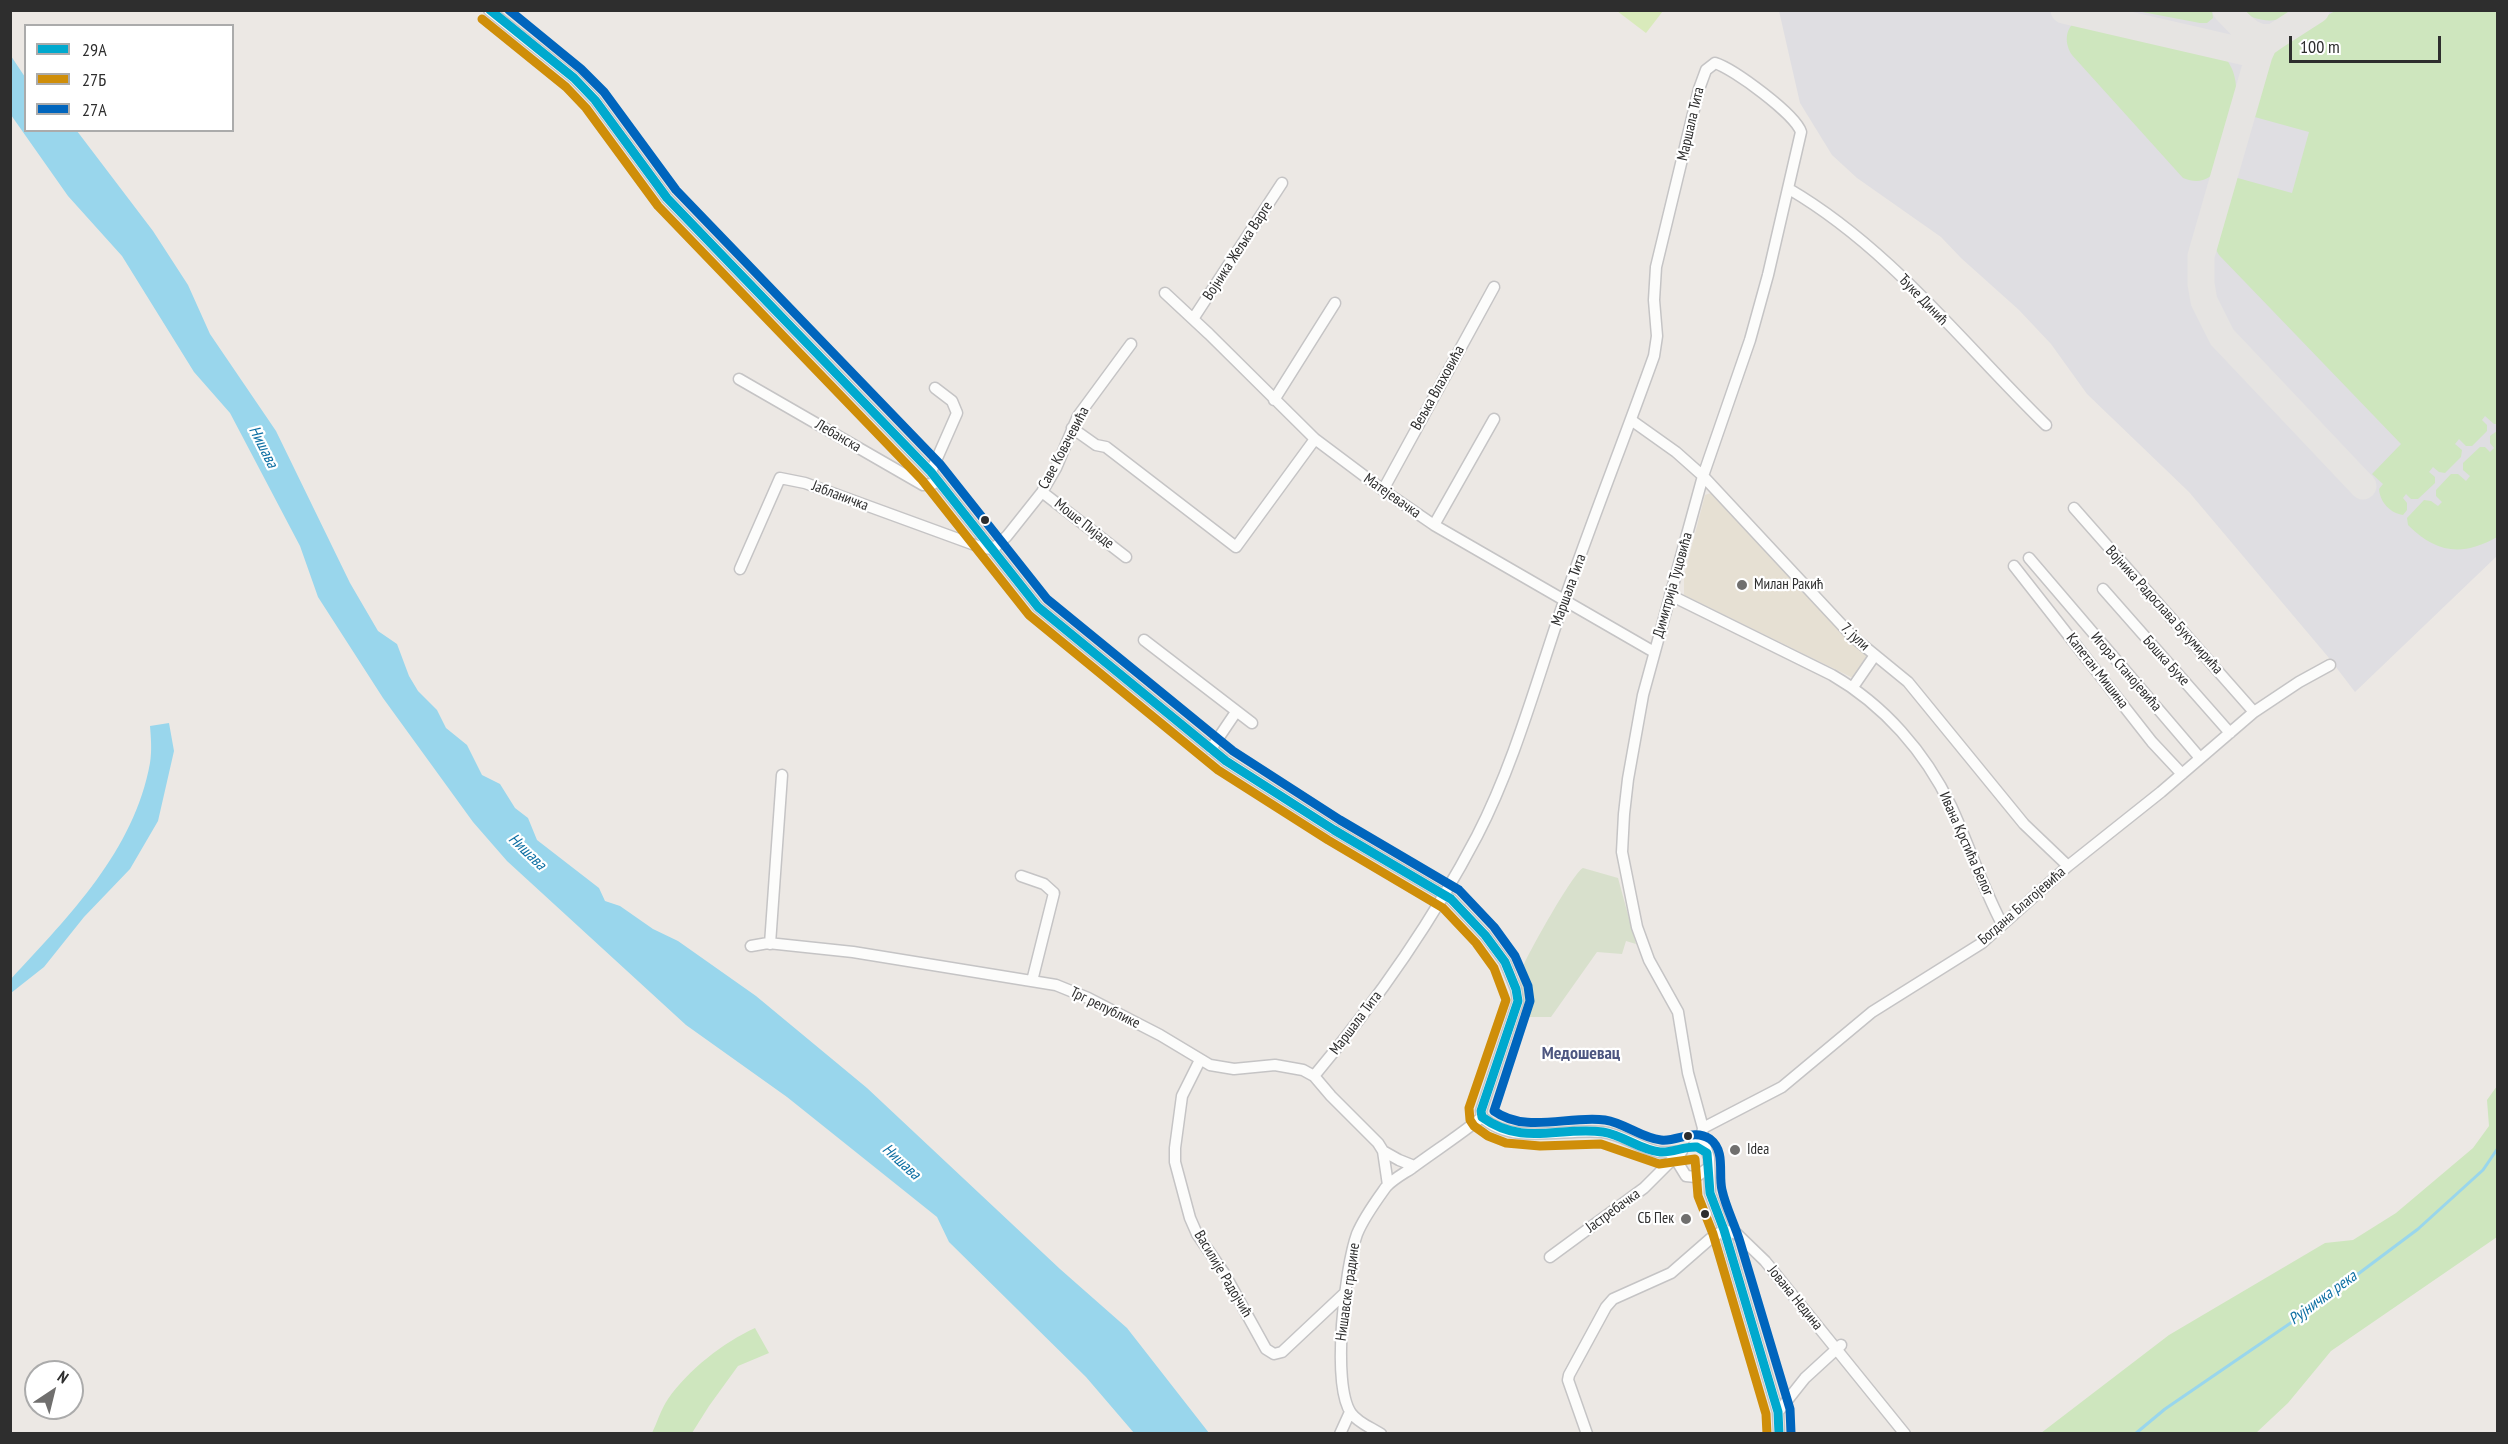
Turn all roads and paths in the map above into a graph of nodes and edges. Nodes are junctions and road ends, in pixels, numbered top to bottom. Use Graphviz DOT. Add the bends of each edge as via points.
graph roads {
  1 [pos="489,10"];
  2 [pos="1715,63"];
  3 [pos="1282,183"];
  4 [pos="1789,189"];
  5 [pos="1494,287"];
  6 [pos="1165,293"];
  7 [pos="1335,303"];
  8 [pos="1193,319"];
  9 [pos="1131,344"];
  10 [pos="739,379"];
  11 [pos="935,388"];
  12 [pos="1274,400"];
  13 [pos="1494,419"];
  14 [pos="1631,420"];
  15 [pos="2046,425"];
  16 [pos="1072,428"];
  17 [pos="1315,439"];
  18 [pos="934,476"];
  19 [pos="1703,476"];
  20 [pos="1383,490"];
  21 [pos="1042,492"];
  22 [pos="2074,508"];
  23 [pos="1434,525"];
  24 [pos="993,549"];
  25 [pos="1126,557"];
  26 [pos="2029,558"];
  27 [pos="2014,566"];
  28 [pos="740,569"];
  29 [pos="2103,589"];
  30 [pos="1670,595"];
  31 [pos="1564,601"];
  32 [pos="1144,640"];
  33 [pos="1654,652"];
  34 [pos="1875,655"];
  35 [pos="2330,665"];
  36 [pos="1853,687"];
  37 [pos="1236,712"];
  38 [pos="2254,712"];
  39 [pos="1252,723"];
  40 [pos="2230,733"];
  41 [pos="1211,749"];
  42 [pos="2200,758"];
  43 [pos="2182,774"];
  44 [pos="783,775"];
  45 [pos="2068,866"];
  46 [pos="1021,876"];
  47 [pos="1444,894"];
  48 [pos="2002,924"];
  49 [pos="770,944"];
  50 [pos="751,946"];
  51 [pos="1032,981"];
  52 [pos="1200,1060"];
  53 [pos="1314,1076"];
  54 [pos="1482,1117"];
  55 [pos="1702,1131"];
  56 [pos="1694,1145"];
  57 [pos="1705,1150"];
  58 [pos="1383,1151"];
  59 [pos="1682,1151"];
  60 [pos="1660,1152"];
  61 [pos="1675,1162"];
  62 [pos="1414,1166"];
  63 [pos="1708,1168"];
  64 [pos="1691,1177"];
  65 [pos="1388,1185"];
  66 [pos="1710,1194"];
  67 [pos="1724,1230"];
  68 [pos="1550,1257"];
  69 [pos="1347,1291"];
  70 [pos="1839,1346"];
  71 [pos="1350,1412"];
  72 [pos="1778,1412"];
  73 [pos="1779,1433"];
  74 [pos="1340,1434"];
  75 [pos="1381,1434"];
  76 [pos="1587,1434"];
  77 [pos="1905,1434"];
  1 -- 18 [label="street" via="582,85 667,198"];
  2 -- 4 [label="street, Димитрија Туцовића" via="1733,71 1799,125 1801,132"];
  2 -- 14 [label="street, Маршала Тита" via="1702,79 1656,267 1654,356"];
  3 -- 8 [label="street, Војника Жељка Варге"];
  4 -- 15 [label="street, Ђуке Динић" via="1879,255"];
  4 -- 19 [label="street, Димитрија Туцовића" via="1750,340"];
  5 -- 20 [label="street, Вељка Влаховића"];
  6 -- 8 [label="street, Матејевачка"];
  7 -- 12 [label="street"];
  8 -- 12 [label="street, Матејевачка"];
  9 -- 16 [label="street, Саве Ковачевића"];
  10 -- 18 [label="street, Лебанска" via="923,485 929,485"];
  11 -- 18 [label="street" via="952,401 957,413"];
  12 -- 17 [label="street, Матејевачка"];
  13 -- 23 [label="street"];
  14 -- 19 [label="street, 7. јули"];
  14 -- 31 [label="street, Маршала Тита"];
  16 -- 17 [label="street" via="1096,445 1106,447 1236,547"];
  16 -- 21 [label="street, Саве Ковачевића"];
  17 -- 20 [label="street, Матејевачка"];
  18 -- 24 [label="street"];
  19 -- 30 [label="street, Димитрија Туцовића"];
  19 -- 34 [label="street, 7. јули" via="1852,636"];
  20 -- 23 [label="street, Матејевачка"];
  21 -- 24 [label="street, Саве Ковачевића"];
  21 -- 25 [label="street, Моше Пијаде"];
  22 -- 38 [label="street, Војника Радослава Букумирића"];
  23 -- 31 [label="street, Матејевачка"];
  24 -- 28 [label="street, Јабланичка" via="805,483 780,478"];
  24 -- 41 [label="street" via="1038,607"];
  26 -- 42 [label="street, Игора Станојевића"];
  27 -- 43 [label="street, Капетан Мишина" via="2152,742"];
  29 -- 40 [label="street, Бошка Бухе"];
  30 -- 33 [label="street, Димитрија Туцовића"];
  30 -- 36 [label="street, Ивана Крстића Белог"];
  31 -- 33 [label="street, Матејевачка"];
  31 -- 47 [label="street, Маршала Тита" via="1498,791"];
  32 -- 37 [label="street"];
  33 -- 55 [label="street, Димитрија Туцовића" via="1628,778 1622,852 1643,945 1678,1012"];
  34 -- 36 [label="street"];
  34 -- 45 [label="street, 7. јули" via="1908,681 2024,824"];
  35 -- 38 [label="street, Богдана Благојевића"];
  36 -- 48 [label="street, Ивана Крстића Белог" via="1900,729 1941,786"];
  37 -- 39 [label="street"];
  37 -- 41 [label="street"];
  38 -- 40 [label="street, Богдана Благојевића"];
  40 -- 42 [label="street, Богдана Благојевића"];
  41 -- 47 [label="street" via="1325,824"];
  42 -- 43 [label="street, Богдана Благојевића"];
  43 -- 45 [label="street, Богдана Благојевића"];
  44 -- 49 [label="street"];
  45 -- 48 [label="street, Богдана Благојевића"];
  46 -- 51 [label="street" via="1044,884 1054,893"];
  47 -- 53 [label="street, Маршала Тита" via="1366,1013"];
  47 -- 54 [label="street" via="1495,948 1505,962 1517,996"];
  48 -- 55 [label="street, Богдана Благојевића" via="1982,943 1872,1012 1782,1087"];
  49 -- 50 [label="street, Трг републике"];
  49 -- 51 [label="street, Трг републике" via="853,952"];
  51 -- 52 [label="street, Трг републике" via="1056,985 1088,998"];
  52 -- 53 [label="street, Трг републике" via="1221,1068 1288,1066"];
  52 -- 69 [label="street, Василије Радојчић" via="1182,1096 1175,1162 1197,1234 1224,1273 1266,1349 1274,1354 1282,1352"];
  53 -- 58 [label="street, Трг републике"];
  54 -- 60 [label="street" via="1505,1130 1551,1134 1603,1132"];
  54 -- 62 [label="street, Нишавске градине"];
  55 -- 56 [label="street"];
  55 -- 57 [label="street, Димитрија Туцовића"];
  56 -- 57 [label="street"];
  56 -- 59 [label="street"];
  57 -- 63 [label="street" via="1710,1158"];
  58 -- 62 [label="street"];
  58 -- 65 [label="street"];
  59 -- 60 [label="street"];
  59 -- 61 [label="street"];
  60 -- 61 [label="street"];
  61 -- 64 [label="street"];
  61 -- 68 [label="street, Јастребачка"];
  62 -- 65 [label="street, Нишавске градине"];
  63 -- 64 [label="street" via="1701,1176"];
  63 -- 66 [label="street"];
  64 -- 66 [label="street"];
  65 -- 69 [label="street, Нишавске градине" via="1359,1230 1351,1255"];
  66 -- 67 [label="street"];
  67 -- 70 [label="street, Јована Недина" via="1752,1246"];
  67 -- 72 [label="street"];
  67 -- 76 [label="street" via="1671,1274 1613,1299 1606,1307 1568,1380"];
  69 -- 71 [label="street, Нишавске градине" via="1340,1358"];
  70 -- 72 [label="street" via="1804,1378"];
  70 -- 77 [label="street, Јована Недина"];
  71 -- 74 [label="street"];
  71 -- 75 [label="street"];
  72 -- 73 [label="street"];
}
